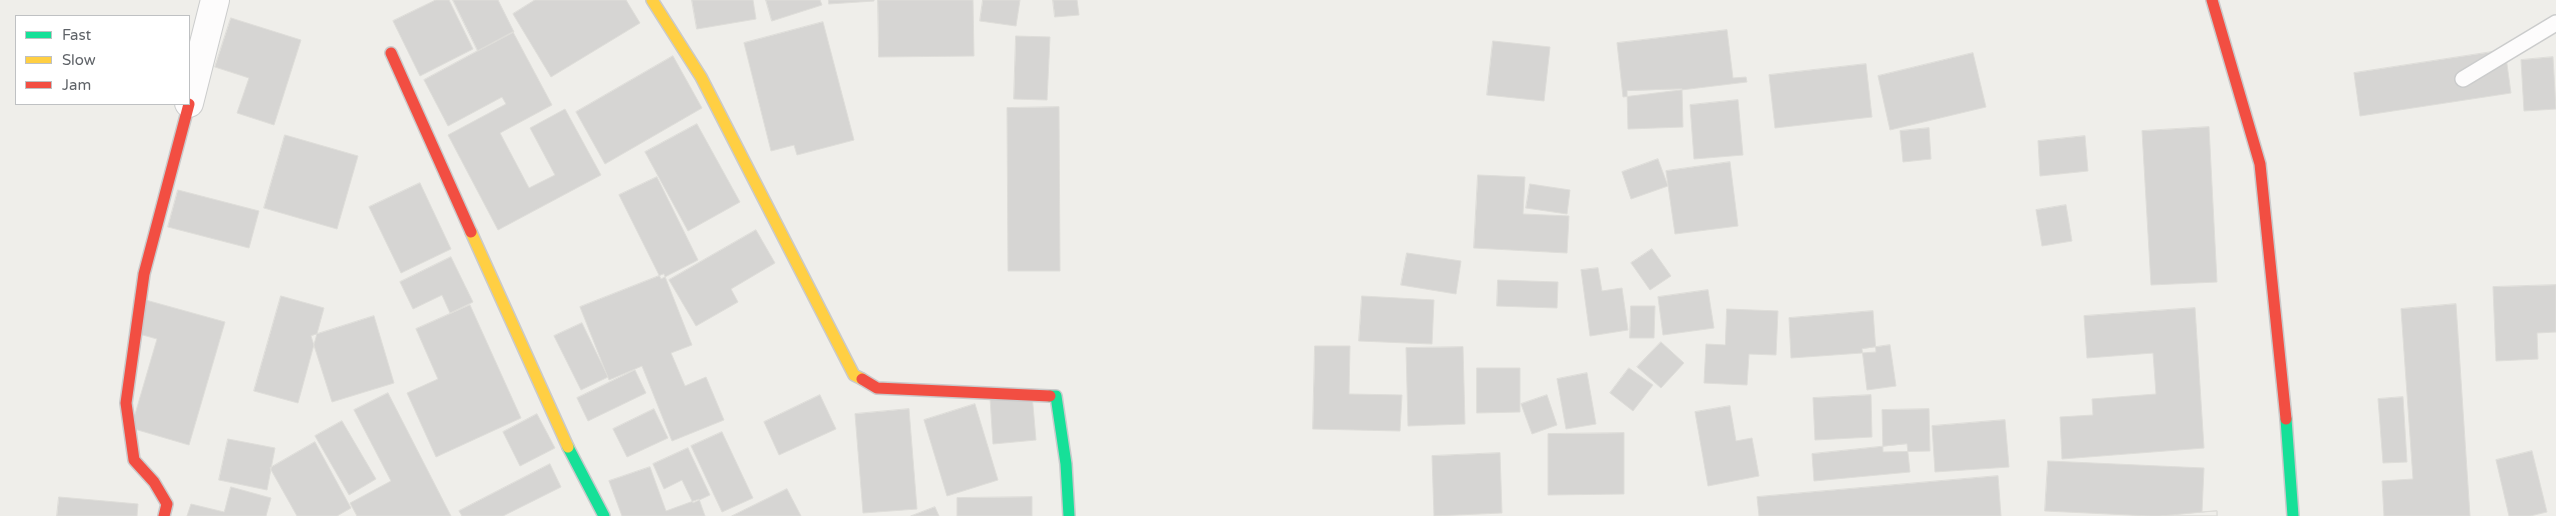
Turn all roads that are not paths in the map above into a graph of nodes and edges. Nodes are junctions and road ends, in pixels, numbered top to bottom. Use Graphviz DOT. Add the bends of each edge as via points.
graph roads {
  1 [pos="216,0"];
  2 [pos="652,0"];
  3 [pos="2212,0"];
  4 [pos="2556,23"];
  5 [pos="391,53"];
  6 [pos="2463,79"];
  7 [pos="190,99"];
  8 [pos="188,105"];
  9 [pos="164,516"];
  10 [pos="604,516"];
  11 [pos="1069,516"];
  12 [pos="2293,516"];
  1 -- 7 [label="street"];
  2 -- 11 [label="street" via="701,77 854,375 876,388 1056,396 1066,464"];
  3 -- 12 [label="street" via="2260,164 2285,397"];
  4 -- 6 [label="lane"];
  5 -- 10 [label="street" via="559,430"];
  8 -- 9 [label="street" via="144,274 126,403 134,460 154,482 167,504"];
}
